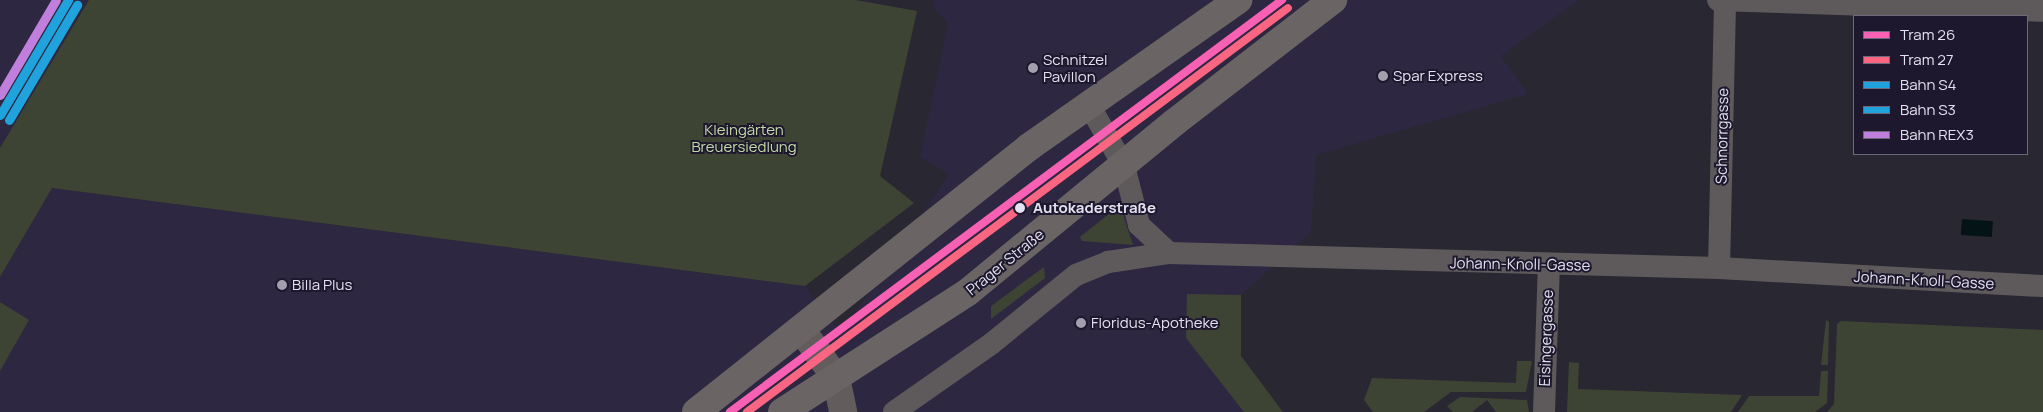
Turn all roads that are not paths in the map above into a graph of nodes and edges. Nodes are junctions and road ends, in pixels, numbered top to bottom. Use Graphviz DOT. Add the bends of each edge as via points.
graph roads {
  1 [pos="1238,0"];
  2 [pos="1333,0"];
  3 [pos="1722,2"];
  4 [pos="2043,11"];
  5 [pos="1089,104"];
  6 [pos="1124,166"];
  7 [pos="1169,253"];
  8 [pos="1549,264"];
  9 [pos="1719,268"];
  10 [pos="2043,286"];
  11 [pos="801,329"];
  12 [pos="836,378"];
  13 [pos="696,412"];
  14 [pos="782,412"];
  15 [pos="843,412"];
  16 [pos="894,412"];
  17 [pos="1544,412"];
  1 -- 5 [label="main road"];
  2 -- 6 [label="main road, Prager Straße"];
  3 -- 4 [label="street"];
  3 -- 9 [label="street, Schnorrgasse"];
  5 -- 6 [label="street"];
  5 -- 11 [label="main road" via="876,265"];
  6 -- 7 [label="street" via="1139,225"];
  6 -- 12 [label="main road, Prager Straße" via="968,292"];
  7 -- 8 [label="street, Johann-Knoll-Gasse"];
  7 -- 16 [label="street" via="1108,262 1076,275 991,344"];
  8 -- 9 [label="street, Johann-Knoll-Gasse"];
  8 -- 17 [label="street, Eisingergasse"];
  9 -- 10 [label="street, Johann-Knoll-Gasse"];
  11 -- 12 [label="street"];
  11 -- 13 [label="main road"];
  12 -- 14 [label="main road, Prager Straße"];
  12 -- 15 [label="street"];
}
